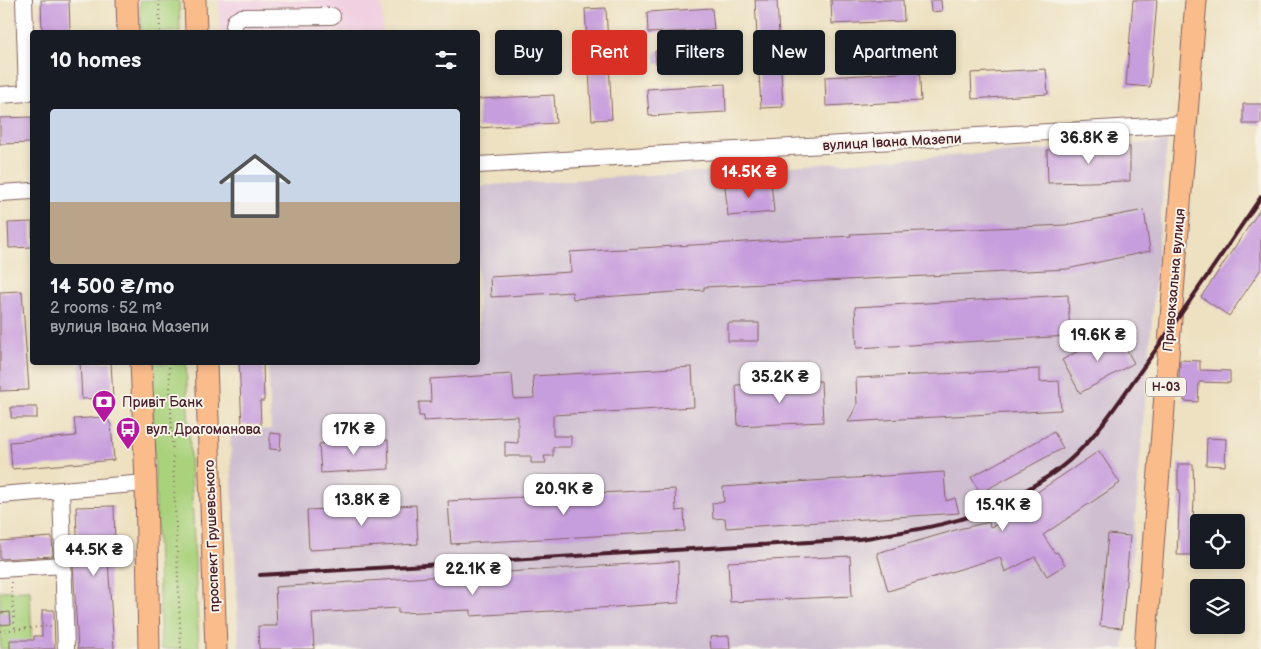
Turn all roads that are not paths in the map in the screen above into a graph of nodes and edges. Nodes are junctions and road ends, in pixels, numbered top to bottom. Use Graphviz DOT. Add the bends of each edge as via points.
graph roads {
  1 [pos="24,0"];
  2 [pos="127,0"];
  3 [pos="195,0"];
  4 [pos="1196,0"];
  5 [pos="332,16"];
  6 [pos="128,30"];
  7 [pos="196,30"];
  8 [pos="233,30"];
  9 [pos="0,95"];
  10 [pos="1186,124"];
  11 [pos="480,165"];
  12 [pos="30,191"];
  13 [pos="0,193"];
  14 [pos="141,365"];
  15 [pos="206,365"];
  16 [pos="146,483"];
  17 [pos="61,490"];
  18 [pos="0,495"];
  19 [pos="63,565"];
  20 [pos="5,569"];
  21 [pos="66,649"];
  22 [pos="148,649"];
  23 [pos="216,649"];
  24 [pos="1145,649"];
  1 -- 9 [label="street" via="27,93"];
  2 -- 6 [label="main road"];
  3 -- 7 [label="main road"];
  4 -- 10 [label="main road, Привокзальна вулиця / Н-03"];
  5 -- 8 [label="street" via="242,16 235,21"];
  10 -- 11 [label="street, вулиця Івана Мазепи"];
  10 -- 24 [label="main road, Привокзальна вулиця / Н-03"];
  12 -- 13 [label="street"];
  14 -- 16 [label="main road"];
  15 -- 23 [label="main road, проспект Грушевського"];
  16 -- 17 [label="street"];
  16 -- 22 [label="main road"];
  17 -- 18 [label="street"];
  17 -- 19 [label="street"];
  19 -- 20 [label="street"];
  19 -- 21 [label="street"];
}
